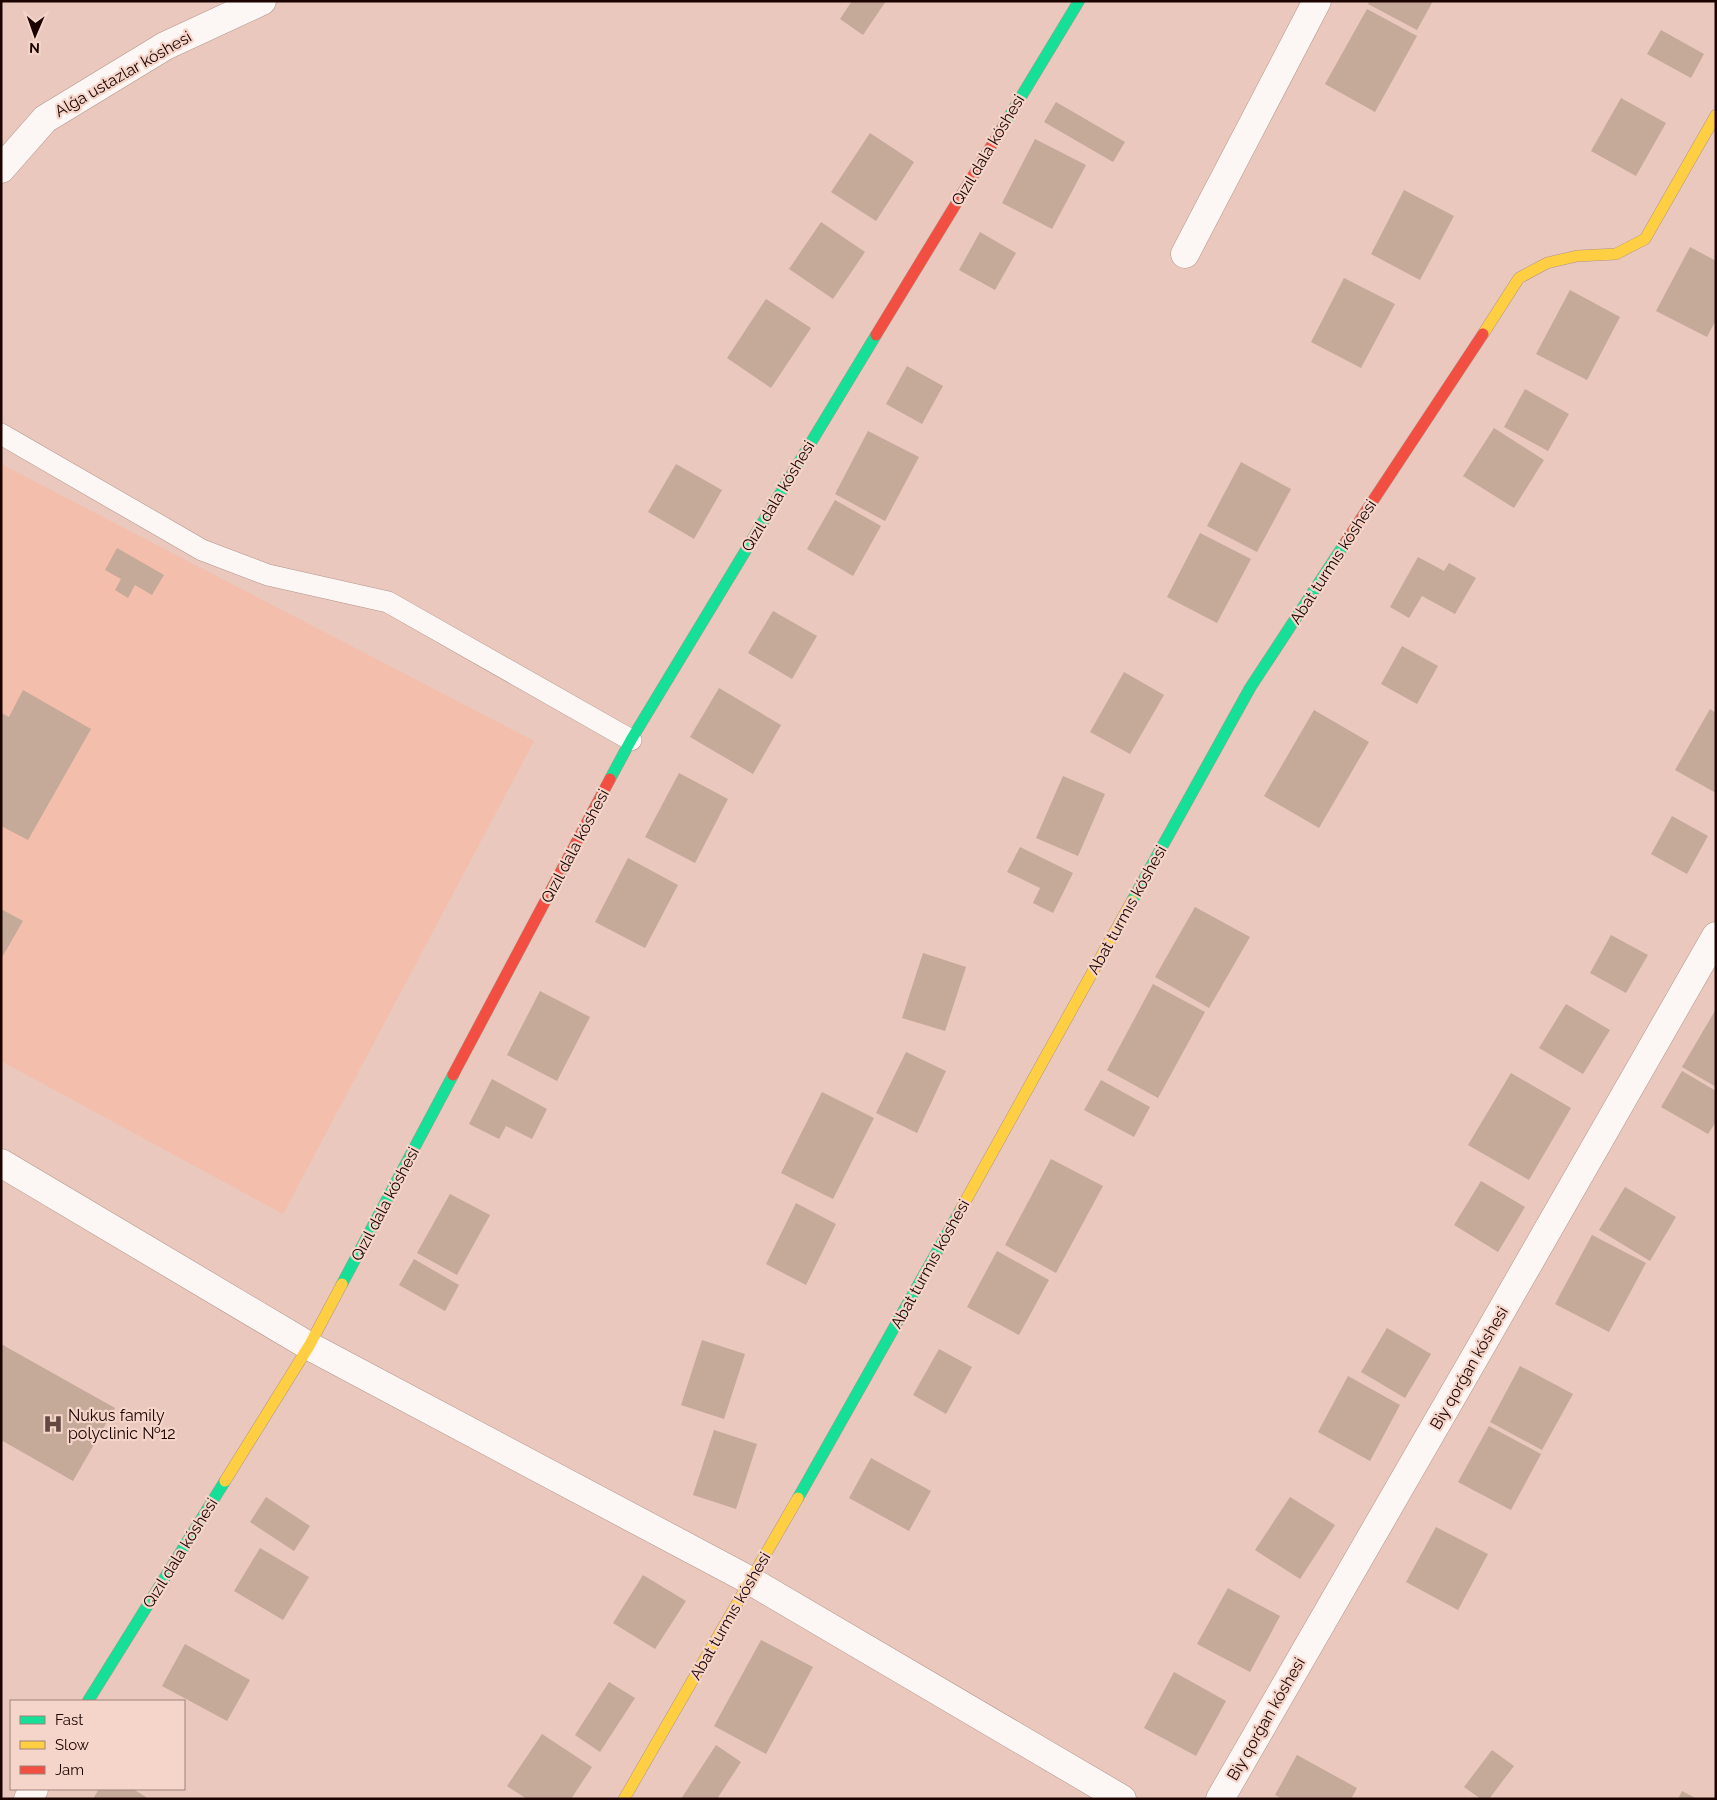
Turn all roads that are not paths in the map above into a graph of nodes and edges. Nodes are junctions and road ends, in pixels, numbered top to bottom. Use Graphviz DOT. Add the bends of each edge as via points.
graph roads {
  1 [pos="262,1"];
  2 [pos="1079,1"];
  3 [pos="1317,1"];
  4 [pos="1716,115"];
  5 [pos="1,170"];
  6 [pos="1185,254"];
  7 [pos="1,434"];
  8 [pos="631,740"];
  9 [pos="1716,936"];
  10 [pos="1,1163"];
  11 [pos="310,1346"];
  12 [pos="751,1581"];
  13 [pos="89,1700"];
  14 [pos="624,1799"];
  15 [pos="1122,1799"];
  16 [pos="1220,1799"];
  1 -- 5 [label="street, Alǵa ustazlar kóshesi" via="165,46 45,119"];
  2 -- 8 [label="street, Qızıl dala kóshesi"];
  3 -- 6 [label="street"];
  4 -- 12 [label="street, Abat turmıs kóshesi" via="1645,239 1616,254 1577,256 1546,263 1519,278 1250,688"];
  7 -- 8 [label="lane" via="202,550 268,575 388,602"];
  8 -- 11 [label="street, Qızıl dala kóshesi"];
  9 -- 16 [label="street, Biy qorǵan kóshesi"];
  10 -- 11 [label="street"];
  11 -- 12 [label="street"];
  11 -- 13 [label="street, Qızıl dala kóshesi"];
  12 -- 14 [label="street, Abat turmıs kóshesi"];
  12 -- 15 [label="street"];
}
